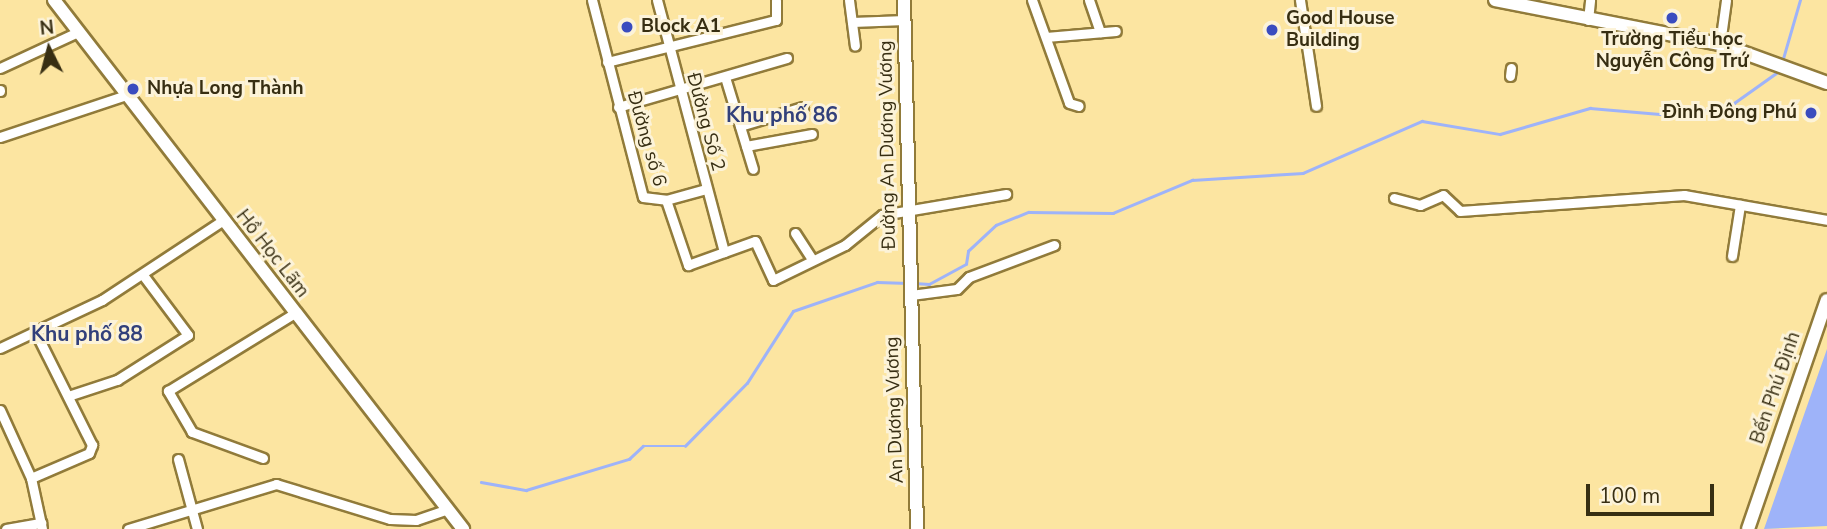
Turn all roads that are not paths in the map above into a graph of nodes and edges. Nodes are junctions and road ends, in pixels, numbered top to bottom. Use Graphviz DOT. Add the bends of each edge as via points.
graph roads {
  1 [pos="54,0"];
  2 [pos="592,0"];
  3 [pos="657,0"];
  4 [pos="776,0"];
  5 [pos="849,0"];
  6 [pos="904,0"];
  7 [pos="1032,0"];
  8 [pos="1089,0"];
  9 [pos="1300,0"];
  10 [pos="1494,0"];
  11 [pos="1590,0"];
  12 [pos="1726,0"];
  13 [pos="905,20"];
  14 [pos="1588,20"];
  15 [pos="852,23"];
  16 [pos="1116,31"];
  17 [pos="78,32"];
  18 [pos="1100,32"];
  19 [pos="1046,37"];
  20 [pos="1720,44"];
  21 [pos="855,46"];
  22 [pos="668,47"];
  23 [pos="787,58"];
  24 [pos="607,62"];
  25 [pos="0,68"];
  26 [pos="725,76"];
  27 [pos="1827,83"];
  28 [pos="678,90"];
  29 [pos="126,95"];
  30 [pos="1079,106"];
  31 [pos="1316,106"];
  32 [pos="618,107"];
  33 [pos="803,107"];
  34 [pos="740,126"];
  35 [pos="812,134"];
  36 [pos="0,137"];
  37 [pos="746,146"];
  38 [pos="753,169"];
  39 [pos="706,189"];
  40 [pos="1006,194"];
  41 [pos="1394,198"];
  42 [pos="666,201"];
  43 [pos="1740,205"];
  44 [pos="907,208"];
  45 [pos="1827,220"];
  46 [pos="222,221"];
  47 [pos="795,233"];
  48 [pos="1054,245"];
  49 [pos="724,251"];
  50 [pos="1732,257"];
  51 [pos="812,259"];
  52 [pos="143,275"];
  53 [pos="911,292"];
  54 [pos="1827,300"];
  55 [pos="293,314"];
  56 [pos="37,335"];
  57 [pos="0,348"];
  58 [pos="68,396"];
  59 [pos="0,410"];
  60 [pos="263,458"];
  61 [pos="178,459"];
  62 [pos="31,478"];
  63 [pos="193,509"];
  64 [pos="448,509"];
  65 [pos="41,526"];
  66 [pos="6,529"];
  67 [pos="128,529"];
  68 [pos="197,529"];
  69 [pos="463,529"];
  70 [pos="917,529"];
  71 [pos="1748,529"];
  1 -- 17 [label="main road, Hồ Học Lãm"];
  2 -- 24 [label="street, Đường số 6"];
  3 -- 22 [label="street, Đường Số 2"];
  4 -- 22 [label="street" via="776,20"];
  5 -- 15 [label="street"];
  6 -- 13 [label="main road, Đường An Dương Vương"];
  7 -- 19 [label="street"];
  8 -- 18 [label="street"];
  9 -- 31 [label="street"];
  10 -- 14 [label="main road"];
  11 -- 14 [label="street"];
  12 -- 20 [label="street"];
  13 -- 15 [label="street"];
  13 -- 44 [label="main road, Đường An Dương Vương"];
  14 -- 20 [label="main road"];
  15 -- 21 [label="street"];
  16 -- 18 [label="street"];
  17 -- 25 [label="street"];
  17 -- 29 [label="main road, Hồ Học Lãm"];
  18 -- 19 [label="street"];
  19 -- 30 [label="street" via="1069,103"];
  20 -- 27 [label="main road"];
  22 -- 24 [label="street"];
  22 -- 28 [label="street, Đường Số 2"];
  23 -- 26 [label="street"];
  24 -- 32 [label="street, Đường số 6"];
  26 -- 28 [label="street"];
  26 -- 34 [label="street"];
  28 -- 32 [label="street"];
  28 -- 39 [label="street, Đường Số 2"];
  29 -- 36 [label="street"];
  29 -- 46 [label="main road, Hồ Học Lãm"];
  32 -- 42 [label="street, Đường số 6" via="643,197"];
  33 -- 34 [label="street"];
  34 -- 37 [label="street"];
  35 -- 37 [label="street"];
  37 -- 38 [label="street"];
  39 -- 42 [label="street"];
  39 -- 49 [label="street, Đường Số 2"];
  40 -- 44 [label="street"];
  41 -- 43 [label="street" via="1420,205 1443,195 1460,211 1684,195"];
  42 -- 49 [label="street, Đường số 6" via="688,265"];
  43 -- 45 [label="street"];
  43 -- 50 [label="street"];
  44 -- 51 [label="street" via="882,215 845,245"];
  44 -- 53 [label="main road, Đường An Dương Vương"];
  46 -- 52 [label="street"];
  46 -- 55 [label="main road, Hồ Học Lãm"];
  47 -- 51 [label="street"];
  48 -- 53 [label="street" via="970,277 957,289"];
  49 -- 51 [label="street" via="755,241 773,279"];
  52 -- 56 [label="street"];
  52 -- 58 [label="street" via="188,335 117,380"];
  53 -- 70 [label="main road, An Dương Vương"];
  54 -- 71 [label="main road, Bến Phú Định"];
  55 -- 60 [label="street" via="168,391 192,432"];
  55 -- 64 [label="main road, Hồ Học Lãm"];
  56 -- 57 [label="street"];
  56 -- 58 [label="street"];
  58 -- 62 [label="street" via="92,445 89,453"];
  59 -- 62 [label="street"];
  61 -- 63 [label="street"];
  62 -- 65 [label="street"];
  63 -- 64 [label="street" via="276,484 390,519 416,520"];
  63 -- 67 [label="street"];
  63 -- 68 [label="street"];
  64 -- 69 [label="main road, Hồ Học Lãm"];
  65 -- 66 [label="street"];
}
